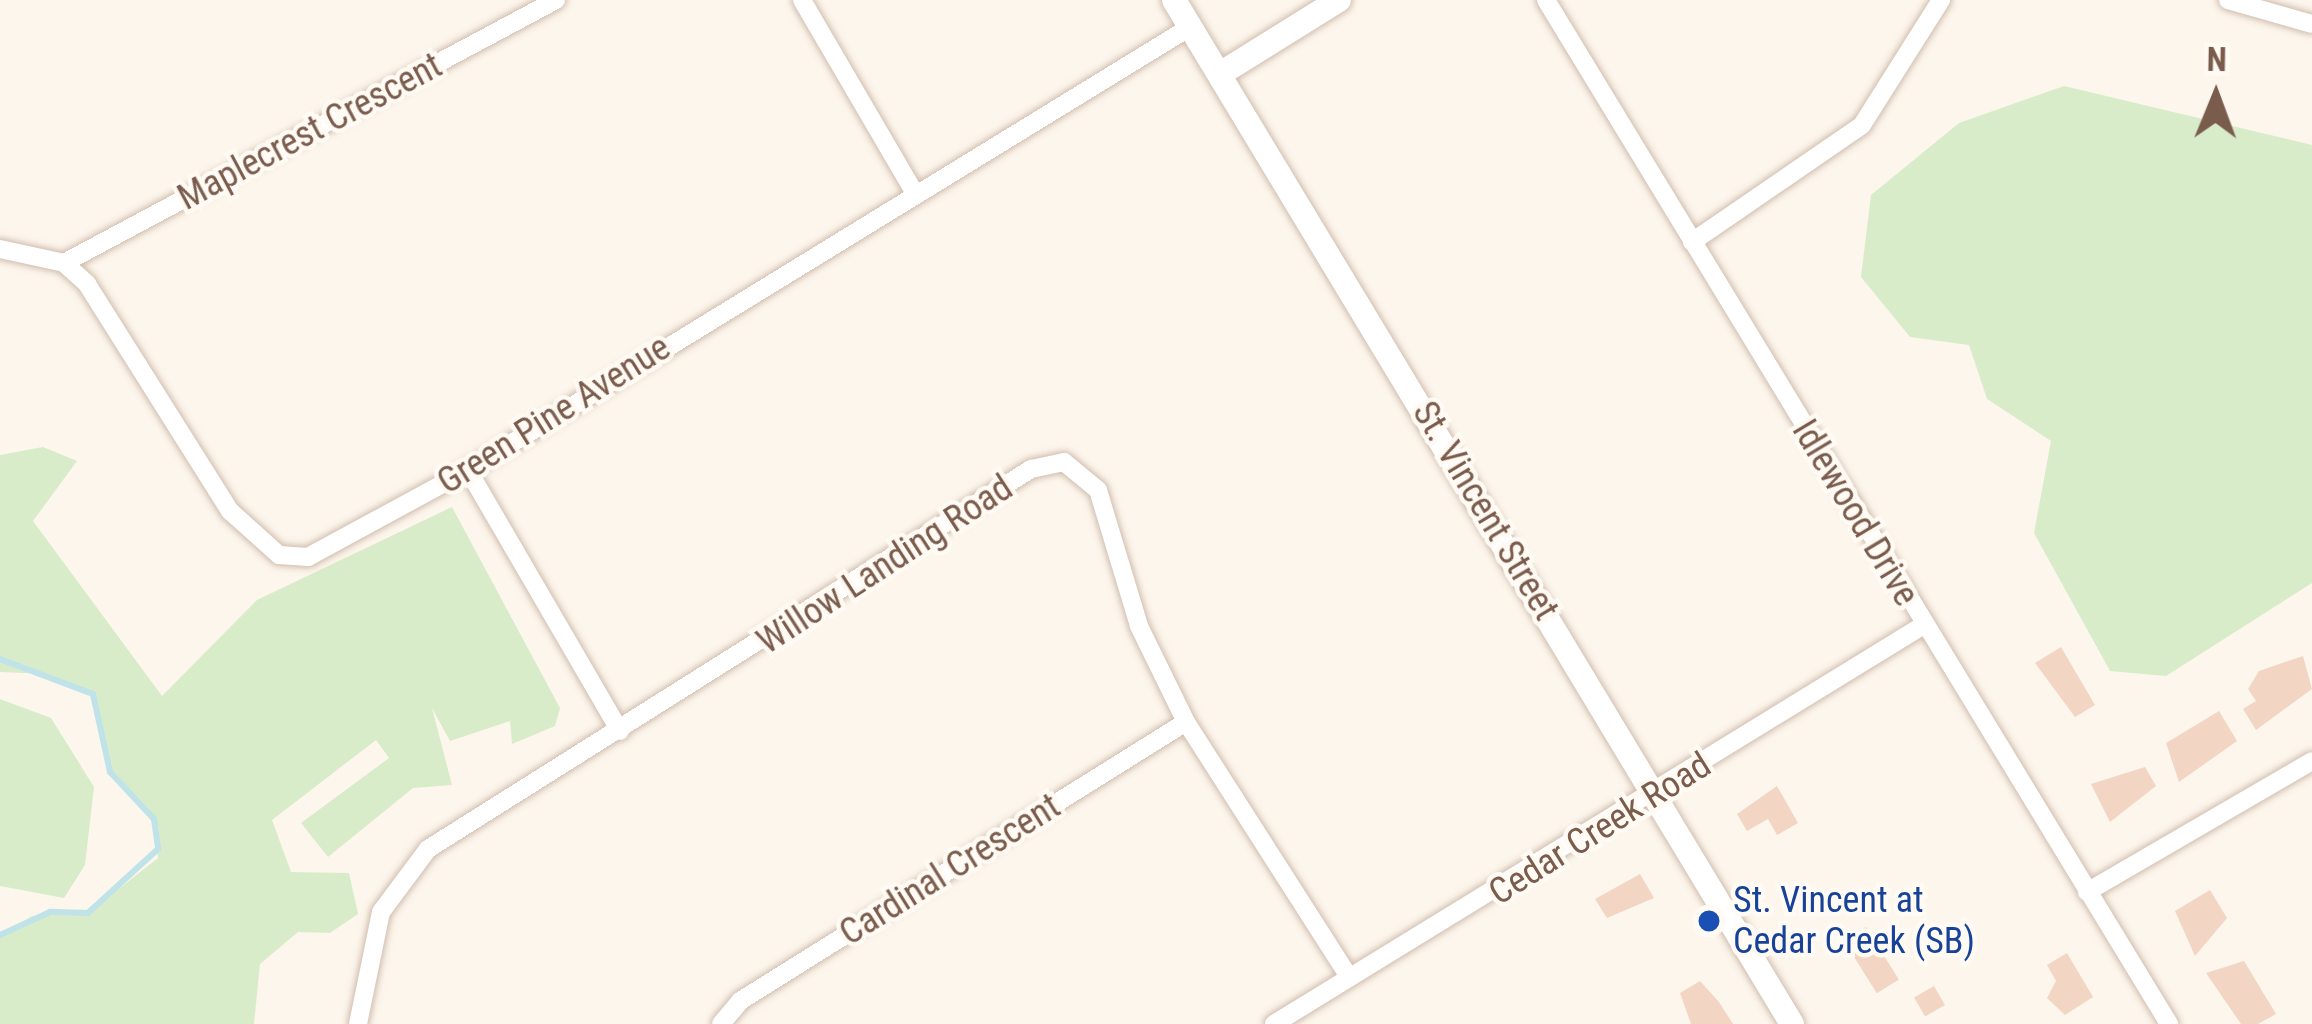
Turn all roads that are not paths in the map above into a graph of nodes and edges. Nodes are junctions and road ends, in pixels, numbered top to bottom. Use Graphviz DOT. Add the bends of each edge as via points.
graph roads {
  1 [pos="556,0"];
  2 [pos="802,0"];
  3 [pos="1174,0"];
  4 [pos="1340,0"];
  5 [pos="1546,0"];
  6 [pos="1941,0"];
  7 [pos="2228,0"];
  8 [pos="2312,24"];
  9 [pos="1190,27"];
  10 [pos="1220,74"];
  11 [pos="915,193"];
  12 [pos="1692,242"];
  13 [pos="0,249"];
  14 [pos="64,263"];
  15 [pos="468,470"];
  16 [pos="1922,626"];
  17 [pos="1186,722"];
  18 [pos="620,731"];
  19 [pos="2312,761"];
  20 [pos="1656,794"];
  21 [pos="2087,892"];
  22 [pos="1349,977"];
  23 [pos="358,1024"];
  24 [pos="721,1024"];
  25 [pos="1274,1024"];
  26 [pos="1792,1024"];
  27 [pos="2168,1024"];
  1 -- 14 [label="street, Maplecrest Crescent"];
  2 -- 11 [label="street"];
  3 -- 9 [label="street, St. Vincent Street"];
  4 -- 10 [label="street"];
  5 -- 12 [label="street, Idlewood Drive"];
  6 -- 12 [label="street" via="1862,125"];
  7 -- 8 [label="street"];
  9 -- 10 [label="street, St. Vincent Street"];
  9 -- 11 [label="street, Green Pine Avenue"];
  10 -- 20 [label="street, St. Vincent Street"];
  11 -- 15 [label="street, Green Pine Avenue"];
  12 -- 16 [label="street, Idlewood Drive"];
  13 -- 14 [label="street"];
  14 -- 15 [label="street, Green Pine Avenue" via="230,511 279,555 353,539"];
  15 -- 18 [label="street"];
  16 -- 20 [label="street, Cedar Creek Road"];
  16 -- 21 [label="street, Idlewood Drive"];
  17 -- 18 [label="street, Willow Landing Road" via="1139,626 1098,490 1064,462 1031,469"];
  17 -- 22 [label="street, Willow Landing Road"];
  17 -- 24 [label="street, Cardinal Crescent" via="740,1000"];
  18 -- 23 [label="street, Willow Landing Road" via="466,820 409,868 370,938"];
  19 -- 21 [label="street"];
  20 -- 22 [label="street, Cedar Creek Road"];
  20 -- 26 [label="street, St. Vincent Street"];
  21 -- 27 [label="street, Idlewood Drive"];
  22 -- 25 [label="street, Cedar Creek Road"];
}
